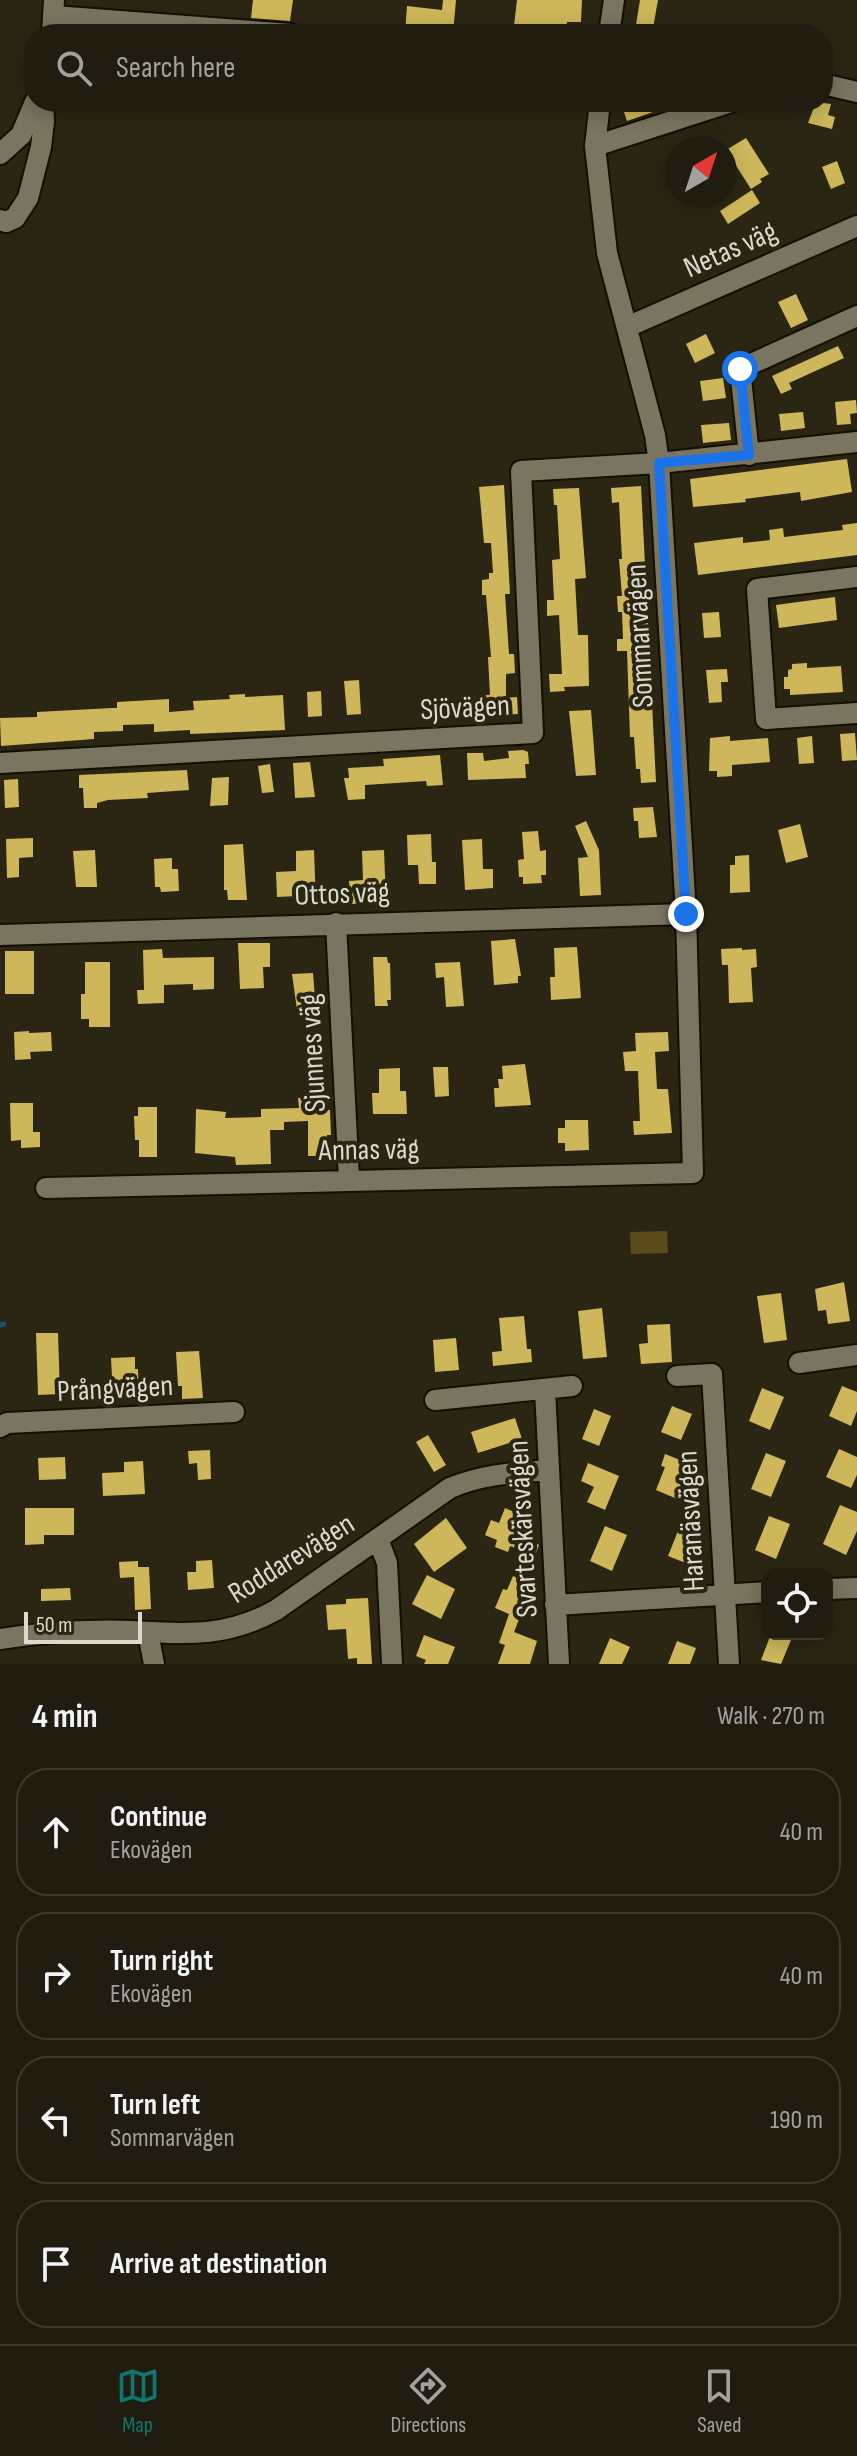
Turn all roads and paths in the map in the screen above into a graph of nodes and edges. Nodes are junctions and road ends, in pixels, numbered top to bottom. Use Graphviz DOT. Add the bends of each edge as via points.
graph roads {
  1 [pos="614,0"];
  2 [pos="53,17"];
  3 [pos="151,24"];
  4 [pos="610,24"];
  5 [pos="833,86"];
  6 [pos="857,92"];
  7 [pos="31,112"];
  8 [pos="44,112"];
  9 [pos="599,112"];
  10 [pos="700,112"];
  11 [pos="595,146"];
  12 [pos="0,154"];
  13 [pos="0,220"];
  14 [pos="857,226"];
  15 [pos="857,316"];
  16 [pos="627,327"];
  17 [pos="857,442"];
  18 [pos="749,455"];
  19 [pos="659,463"];
  20 [pos="857,577"];
  21 [pos="857,713"];
  22 [pos="0,763"];
  23 [pos="686,914"];
  24 [pos="336,923"];
  25 [pos="0,935"];
  26 [pos="693,1173"];
  27 [pos="349,1179"];
  28 [pos="46,1188"];
  29 [pos="857,1355"];
  30 [pos="799,1363"];
  31 [pos="677,1376"];
  32 [pos="572,1386"];
  33 [pos="545,1390"];
  34 [pos="435,1400"];
  35 [pos="234,1412"];
  36 [pos="0,1427"];
  37 [pos="549,1470"];
  38 [pos="378,1539"];
  39 [pos="857,1588"];
  40 [pos="833,1589"];
  41 [pos="761,1592"];
  42 [pos="724,1594"];
  43 [pos="555,1605"];
  44 [pos="148,1633"];
  45 [pos="0,1639"];
  46 [pos="154,1664"];
  47 [pos="392,1664"];
  48 [pos="559,1664"];
  49 [pos="729,1664"];
  1 -- 4 [label="street"];
  2 -- 3 [label="street"];
  5 -- 6 [label="street"];
  7 -- 12 [label="street" via="21,135"];
  8 -- 13 [label="street" via="28,198 15,218"];
  9 -- 11 [label="street, Sommarvägen"];
  10 -- 11 [label="street"];
  11 -- 16 [label="street, Sommarvägen" via="607,253"];
  14 -- 16 [label="street, Netas väg"];
  15 -- 18 [label="street" via="740,369"];
  16 -- 19 [label="street, Sommarvägen"];
  17 -- 18 [label="street"];
  18 -- 19 [label="street"];
  19 -- 22 [label="street, Sjövägen" via="521,471 533,733"];
  19 -- 23 [label="street, Sommarvägen"];
  20 -- 21 [label="street" via="757,589 766,719"];
  23 -- 24 [label="street, Ottos väg"];
  23 -- 26 [label="street, Sommarvägen"];
  24 -- 25 [label="street, Ottos väg"];
  24 -- 27 [label="street, Sjunnes väg"];
  26 -- 27 [label="street, Annas väg"];
  27 -- 28 [label="street, Annas väg"];
  29 -- 30 [label="street"];
  31 -- 42 [label="street, Haranäsvägen" via="712,1374"];
  32 -- 33 [label="street"];
  33 -- 34 [label="street"];
  33 -- 37 [label="street, Svarteskärsvägen"];
  35 -- 36 [label="street, Prångvägen"];
  37 -- 38 [label="street, Roddarevägen" via="472,1478"];
  37 -- 43 [label="street, Svarteskärsvägen"];
  38 -- 44 [label="street, Roddarevägen" via="251,1624 230,1630"];
  38 -- 47 [label="street" via="387,1563"];
  39 -- 40 [label="street"];
  41 -- 42 [label="street"];
  42 -- 43 [label="street"];
  42 -- 49 [label="street, Haranäsvägen"];
  43 -- 48 [label="street, Svarteskärsvägen"];
  44 -- 45 [label="street, Roddarevägen"];
  44 -- 46 [label="street"];
}
